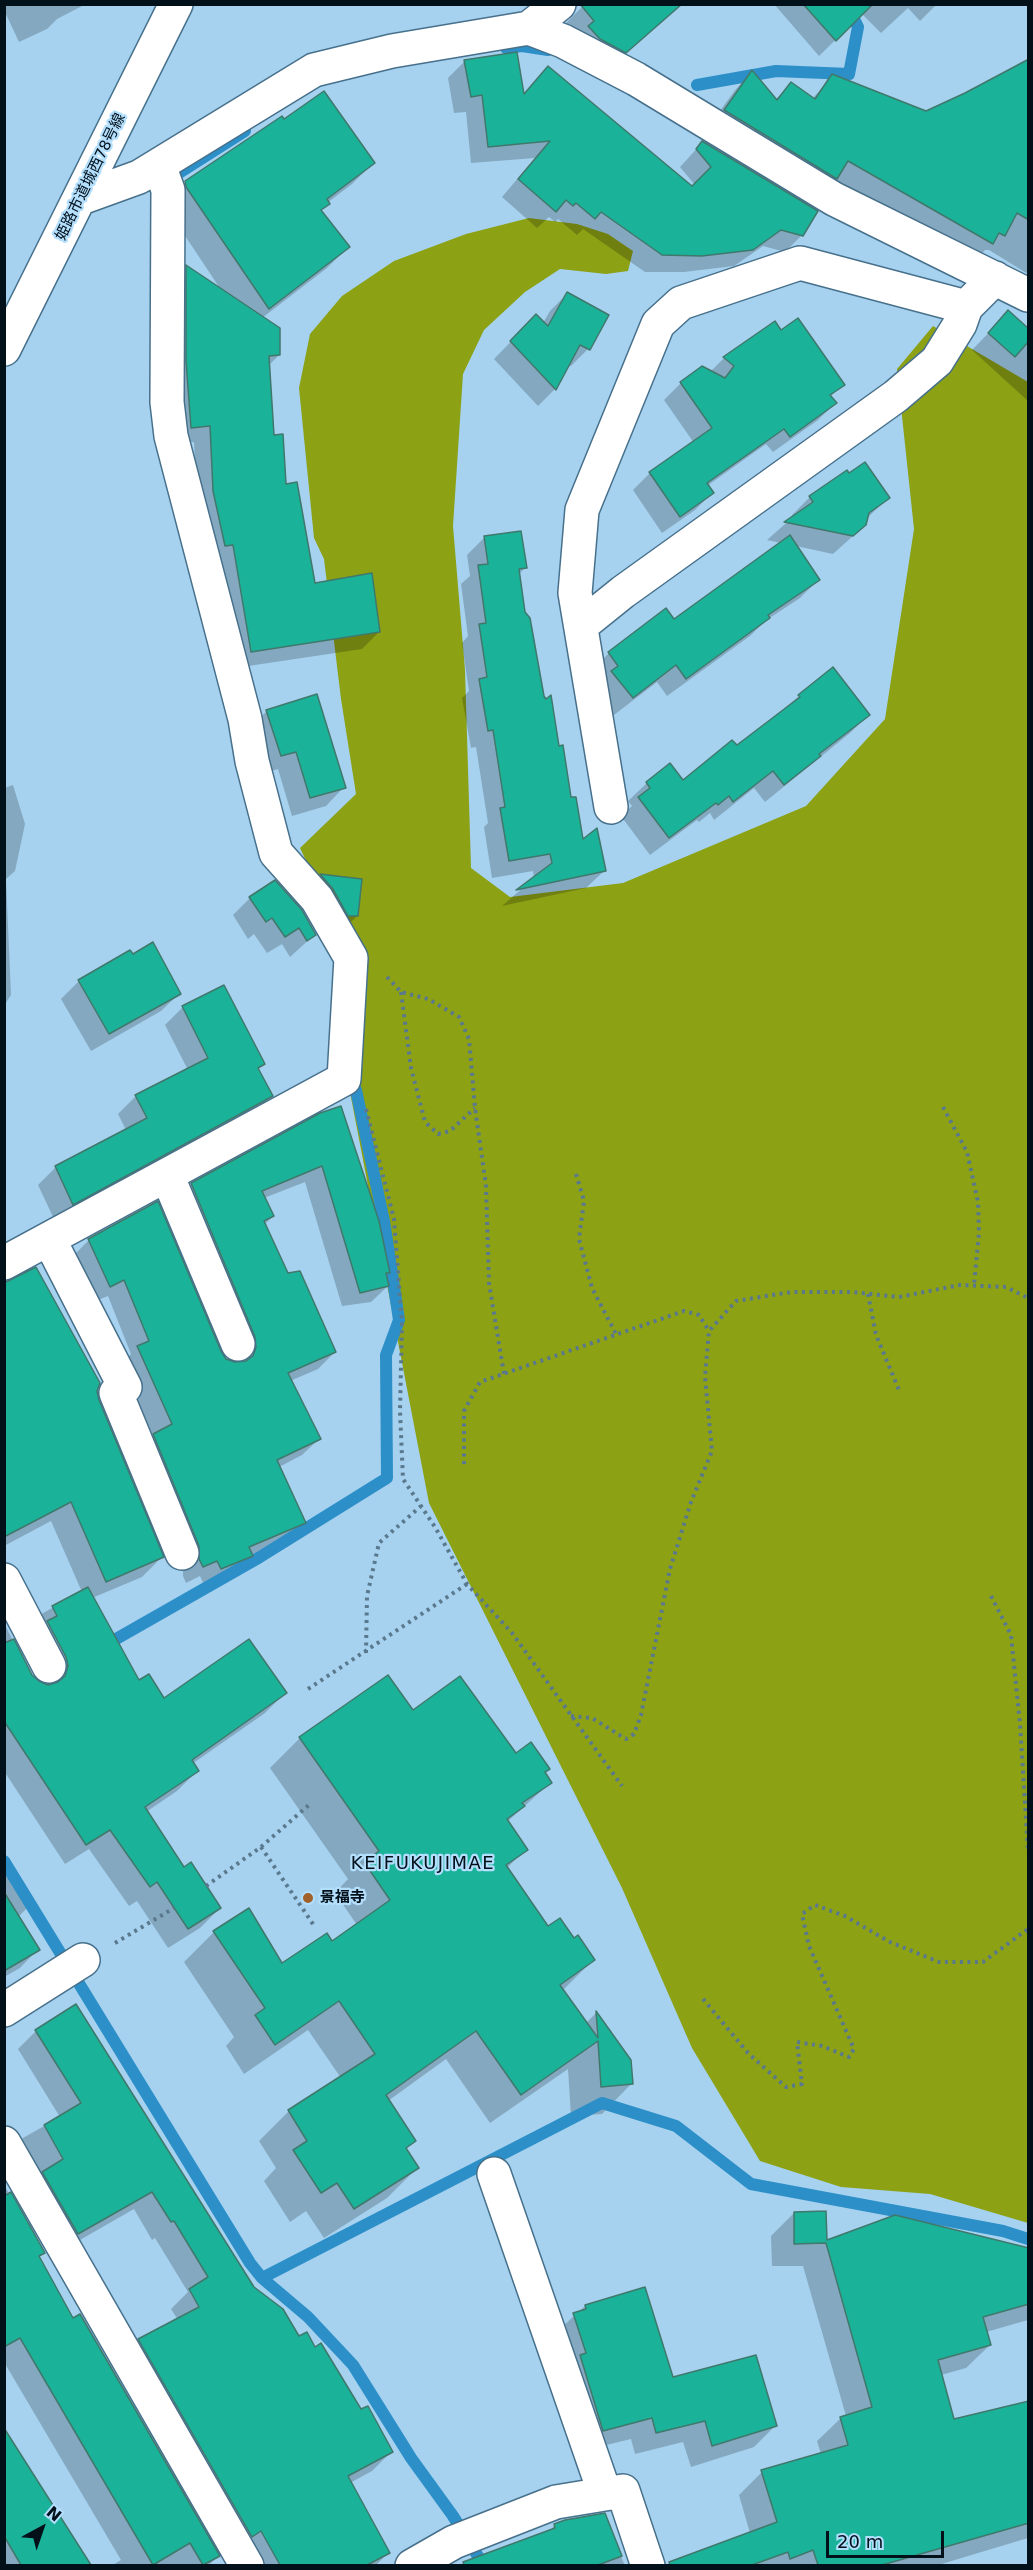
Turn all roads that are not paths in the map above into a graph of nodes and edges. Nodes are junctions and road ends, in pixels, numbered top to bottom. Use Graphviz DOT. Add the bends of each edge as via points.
graph roads {
  1 [pos="176,4"];
  2 [pos="559,4"];
  3 [pos="530,28"];
  4 [pos="159,165"];
  5 [pos="81,198"];
  6 [pos="995,278"];
  7 [pos="1029,295"];
  8 [pos="966,307"];
  9 [pos="9,334"];
  10 [pos="582,625"];
  11 [pos="611,807"];
  12 [pos="167,1175"];
  13 [pos="49,1239"];
  14 [pos="4,1263"];
  15 [pos="238,1344"];
  16 [pos="182,1553"];
  17 [pos="4,1580"];
  18 [pos="49,1666"];
  19 [pos="83,1960"];
  20 [pos="4,2010"];
  21 [pos="4,2143"];
  22 [pos="494,2174"];
  23 [pos="605,2494"];
  24 [pos="246,2565"];
  25 [pos="412,2565"];
  26 [pos="648,2565"];
  1 -- 5 [label="street, 姫路市道城西78号線"];
  2 -- 3 [label="street"];
  3 -- 4 [label="street" via="392,51 314,70"];
  3 -- 6 [label="street" via="636,80 834,199"];
  4 -- 5 [label="street" via="139,177"];
  4 -- 12 [label="street" via="168,190 167,402 171,436 276,853 316,899 351,958 344,1079"];
  5 -- 9 [label="street, 姫路市道城西78号線"];
  6 -- 7 [label="street"];
  6 -- 8 [label="street"];
  8 -- 10 [label="street" via="960,324 936,361 896,396"];
  8 -- 10 [label="street" via="800,262 681,303 658,324 582,510 575,592"];
  10 -- 11 [label="street"];
  12 -- 13 [label="street"];
  12 -- 15 [label="street"];
  13 -- 14 [label="street"];
  13 -- 16 [label="street" via="125,1387 116,1393"];
  17 -- 18 [label="street"];
  19 -- 20 [label="street"];
  21 -- 24 [label="street"];
  22 -- 23 [label="street"];
  23 -- 25 [label="street" via="556,2502 464,2538"];
  23 -- 26 [label="street" via="623,2491"];
}
